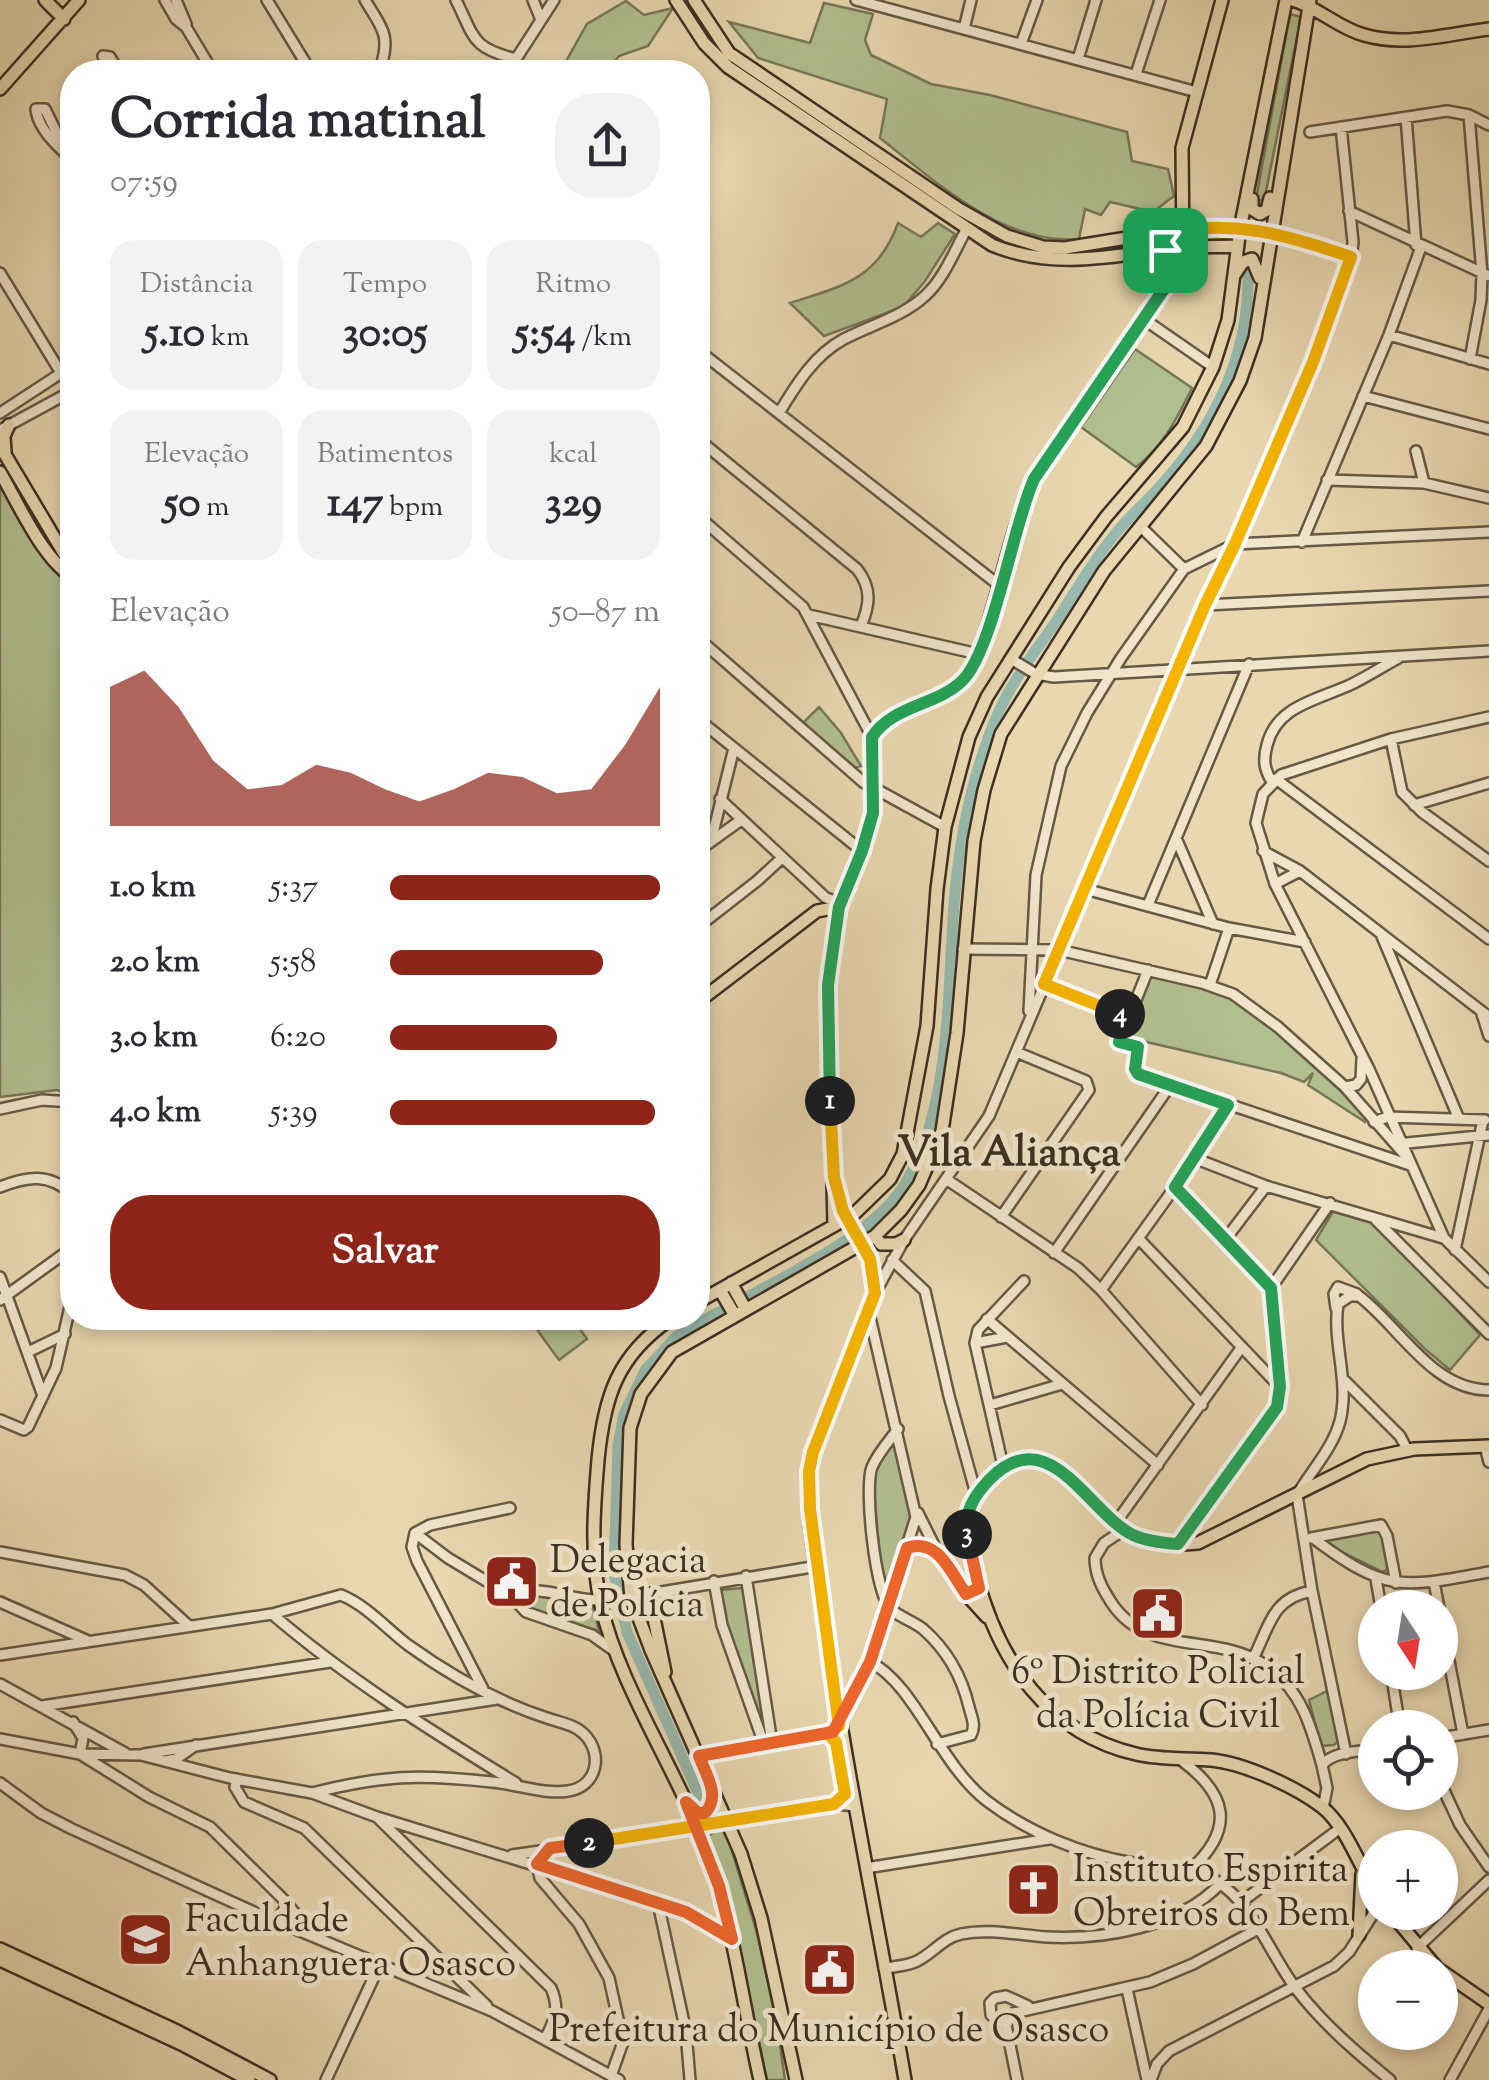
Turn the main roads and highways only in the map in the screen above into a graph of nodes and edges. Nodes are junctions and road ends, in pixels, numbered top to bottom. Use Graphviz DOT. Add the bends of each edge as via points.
graph roads {
  1 [pos="45,0"];
  2 [pos="79,0"];
  3 [pos="676,0"];
  4 [pos="694,0"];
  5 [pos="1222,0"];
  6 [pos="1290,0"];
  7 [pos="1309,2"];
  8 [pos="64,19"];
  9 [pos="1489,29"];
  10 [pos="4,76"];
  11 [pos="0,88"];
  12 [pos="1258,146"];
  13 [pos="1284,160"];
  14 [pos="1183,229"];
  15 [pos="1243,229"];
  16 [pos="1267,231"];
  17 [pos="1159,234"];
  18 [pos="1238,246"];
  19 [pos="1183,248"];
  20 [pos="1165,250"];
  21 [pos="1234,282"];
  22 [pos="1262,287"];
  23 [pos="5,428"];
  24 [pos="3,451"];
  25 [pos="0,472"];
  26 [pos="55,537"];
  27 [pos="60,546"];
  28 [pos="46,548"];
  29 [pos="60,566"];
  30 [pos="840,905"];
  31 [pos="804,921"];
  32 [pos="834,927"];
  33 [pos="710,993"];
  34 [pos="834,1177"];
  35 [pos="834,1225"];
  36 [pos="855,1233"];
  37 [pos="876,1236"];
  38 [pos="904,1240"];
  39 [pos="727,1289"];
  40 [pos="710,1297"];
  41 [pos="738,1309"];
  42 [pos="710,1327"];
  43 [pos="658,1330"];
  44 [pos="706,1330"];
  45 [pos="1487,1446"];
  46 [pos="648,1594"];
  47 [pos="966,1594"];
  48 [pos="989,1619"];
  49 [pos="664,1676"];
  50 [pos="713,1792"];
  51 [pos="686,1802"];
  52 [pos="1358,1863"];
  53 [pos="1359,1930"];
  54 [pos="1404,1930"];
  55 [pos="1359,1935"];
  56 [pos="0,1949"];
  57 [pos="1419,1950"];
  58 [pos="0,1960"];
  59 [pos="1458,1984"];
  60 [pos="1489,2007"];
  61 [pos="249,2080"];
  62 [pos="270,2080"];
  63 [pos="760,2080"];
  64 [pos="796,2080"];
  65 [pos="904,2080"];
  1 -- 8 [label="main road"];
  2 -- 8 [label="main road"];
  3 -- 20 [label="main road" via="725,64 966,230 1031,257 1079,260"];
  4 -- 17 [label="main road" via="729,53 983,224 1051,248"];
  5 -- 14 [label="main road" via="1182,148"];
  6 -- 7 [label="main road"];
  6 -- 12 [label="main road"];
  7 -- 9 [label="main road" via="1354,31 1388,40"];
  7 -- 13 [label="main road"];
  8 -- 10 [label="main road"];
  10 -- 11 [label="main road"];
  12 -- 13 [label="main road" via="1254,212 1267,210"];
  12 -- 15 [label="main road"];
  13 -- 16 [label="main road"];
  14 -- 15 [label="main road"];
  14 -- 17 [label="main road"];
  14 -- 19 [label="main road"];
  15 -- 16 [label="main road"];
  15 -- 18 [label="main road"];
  16 -- 22 [label="main road"];
  17 -- 20 [label="main road"];
  18 -- 19 [label="main road"];
  18 -- 21 [label="main road"];
  19 -- 20 [label="main road"];
  19 -- 30 [label="main road" via="1177,270 1034,479 978,654 962,681 889,719 872,737 873,813"];
  21 -- 22 [label="main road" via="1240,265 1252,258"];
  21 -- 36 [label="main road" via="1213,368 1183,427 1090,538 986,697 969,737 945,828 926,1026 906,1143"];
  22 -- 37 [label="main road" via="1255,338 1218,426 1104,572 1001,734 974,841 957,1033 938,1147 919,1185"];
  23 -- 24 [label="main road"];
  24 -- 26 [label="main road"];
  25 -- 28 [label="main road"];
  26 -- 27 [label="main road"];
  26 -- 28 [label="main road" via="56,549"];
  28 -- 29 [label="main road"];
  30 -- 31 [label="main road"];
  30 -- 32 [label="main road"];
  31 -- 32 [label="main road"];
  31 -- 33 [label="main road"];
  32 -- 34 [label="main road" via="826,1012"];
  34 -- 35 [label="main road"];
  34 -- 36 [label="main road"];
  35 -- 36 [label="main road"];
  35 -- 39 [label="main road"];
  36 -- 37 [label="main road"];
  36 -- 41 [label="main road"];
  36 -- 65 [label="main road" via="870,1259 875,1293 813,1452 810,1509 834,1730"];
  37 -- 38 [label="main road" via="887,1245"];
  39 -- 40 [label="main road"];
  39 -- 41 [label="main road"];
  41 -- 42 [label="main road"];
  43 -- 51 [label="main road" via="634,1350 605,1404 596,1568 618,1654"];
  44 -- 49 [label="main road" via="672,1352 649,1379 633,1412 628,1448 631,1596"];
  45 -- 48 [label="main road" via="1367,1459 1219,1534 1178,1544 1138,1537 1058,1469 1027,1460 1004,1466 976,1494 966,1524"];
  46 -- 49 [label="main road"];
  47 -- 48 [label="main road"];
  48 -- 52 [label="main road" via="1023,1682 1060,1718 1103,1744 1141,1755 1255,1772 1323,1808"];
  49 -- 50 [label="main road"];
  50 -- 51 [label="main road" via="705,1813"];
  50 -- 64 [label="main road" via="761,1918"];
  51 -- 63 [label="main road" via="719,1886"];
  53 -- 55 [label="main road"];
  54 -- 57 [label="main road"];
  56 -- 62 [label="main road"];
  58 -- 61 [label="main road"];
  59 -- 60 [label="main road"];
}
